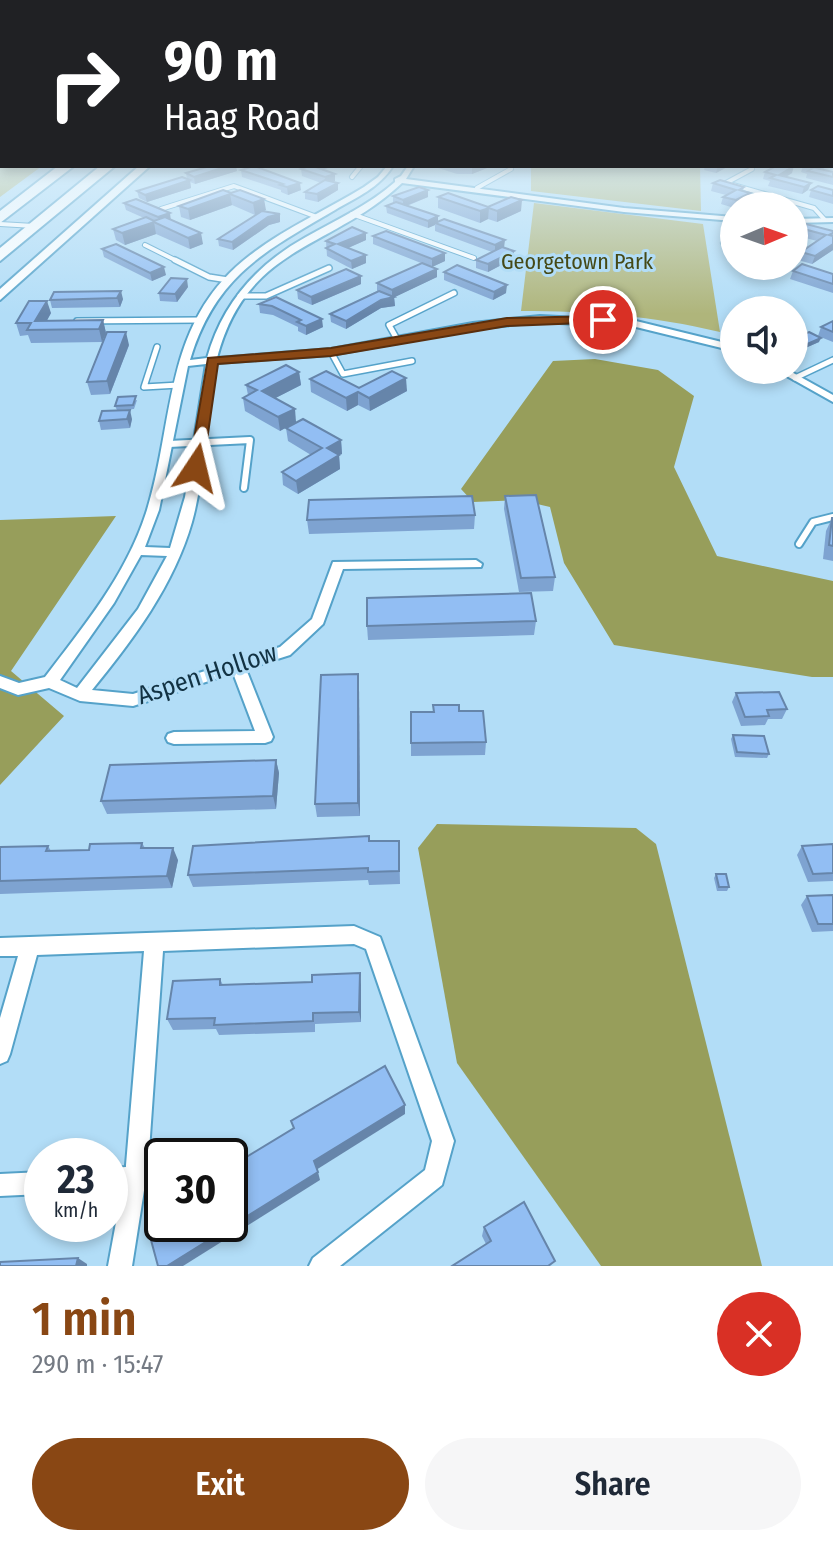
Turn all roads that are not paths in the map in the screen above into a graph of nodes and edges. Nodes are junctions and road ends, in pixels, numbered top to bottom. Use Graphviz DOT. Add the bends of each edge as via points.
graph roads {
  1 [pos="30,196"];
  2 [pos="71,196"];
  3 [pos="111,196"];
  4 [pos="202,196"];
  5 [pos="261,196"];
  6 [pos="351,196"];
  7 [pos="378,196"];
  8 [pos="531,196"];
  9 [pos="772,196"];
  10 [pos="161,209"];
  11 [pos="350,214"];
  12 [pos="317,217"];
  13 [pos="720,218"];
  14 [pos="829,220"];
  15 [pos="0,221"];
  16 [pos="808,221"];
  17 [pos="35,226"];
  18 [pos="145,245"];
  19 [pos="0,256"];
  20 [pos="474,258"];
  21 [pos="329,268"];
  22 [pos="228,280"];
  23 [pos="454,293"];
  24 [pos="0,296"];
  25 [pos="240,296"];
  26 [pos="199,320"];
  27 [pos="62,321"];
  28 [pos="398,341"];
  29 [pos="720,344"];
  30 [pos="157,347"];
  31 [pos="331,352"];
  32 [pos="833,360"];
  33 [pos="212,361"];
  34 [pos="412,361"];
  35 [pos="183,363"];
  36 [pos="808,372"];
  37 [pos="806,384"];
  38 [pos="179,385"];
  39 [pos="833,399"];
  40 [pos="201,442"];
  41 [pos="169,444"];
  42 [pos="244,488"];
  43 [pos="833,517"];
  44 [pos="799,544"];
  45 [pos="137,551"];
  46 [pos="174,552"];
  47 [pos="476,564"];
  48 [pos="238,668"];
  49 [pos="0,682"];
  50 [pos="50,682"];
  51 [pos="80,695"];
  52 [pos="174,738"];
  53 [pos="154,943"];
  54 [pos="30,946"];
  55 [pos="0,947"];
  56 [pos="0,1054"];
  57 [pos="128,1178"];
  58 [pos="134,1178"];
  59 [pos="24,1184"];
  60 [pos="0,1185"];
  61 [pos="120,1266"];
  62 [pos="321,1266"];
  1 -- 15 [label="highway"];
  2 -- 17 [label="highway"];
  3 -- 24 [label="street"];
  4 -- 10 [label="lane"];
  5 -- 12 [label="lane"];
  6 -- 12 [label="street"];
  7 -- 11 [label="street"];
  8 -- 13 [label="street"];
  9 -- 14 [label="lane" via="814,208"];
  11 -- 20 [label="lane"];
  11 -- 25 [label="street" via="274,262"];
  12 -- 22 [label="street" via="261,251"];
  14 -- 16 [label="street"];
  15 -- 17 [label="lane"];
  17 -- 19 [label="highway"];
  18 -- 22 [label="lane" via="209,277"];
  21 -- 25 [label="lane" via="266,296"];
  22 -- 26 [label="street"];
  23 -- 28 [label="lane" via="389,325"];
  25 -- 33 [label="street" via="226,317"];
  26 -- 27 [label="lane"];
  26 -- 35 [label="street"];
  28 -- 29 [label="street" via="507,322 573,319 659,327"];
  28 -- 31 [label="street"];
  30 -- 38 [label="lane" via="144,387"];
  31 -- 33 [label="street"];
  31 -- 34 [label="lane" via="343,374"];
  32 -- 36 [label="lane"];
  33 -- 35 [label="street"];
  33 -- 40 [label="street"];
  35 -- 38 [label="street"];
  37 -- 39 [label="street"];
  38 -- 41 [label="street"];
  40 -- 41 [label="lane"];
  40 -- 42 [label="lane" via="250,440"];
  40 -- 46 [label="street"];
  41 -- 45 [label="street"];
  43 -- 44 [label="lane" via="813,522"];
  45 -- 46 [label="street"];
  45 -- 50 [label="street" via="105,607"];
  46 -- 51 [label="street" via="120,646"];
  47 -- 48 [label="street, Aspen Hollow" via="338,565 318,621 304,637 285,651"];
  48 -- 51 [label="street, Aspen Hollow" via="133,700"];
  48 -- 52 [label="street" via="265,737"];
  49 -- 50 [label="street" via="18,689"];
  50 -- 51 [label="street, Aspen Hollow"];
  53 -- 54 [label="street"];
  53 -- 58 [label="street"];
  53 -- 62 [label="street" via="354,935 373,943 443,1141 434,1177"];
  54 -- 55 [label="street"];
  54 -- 56 [label="street"];
  57 -- 58 [label="street"];
  58 -- 61 [label="street"];
  59 -- 60 [label="street"];
}
